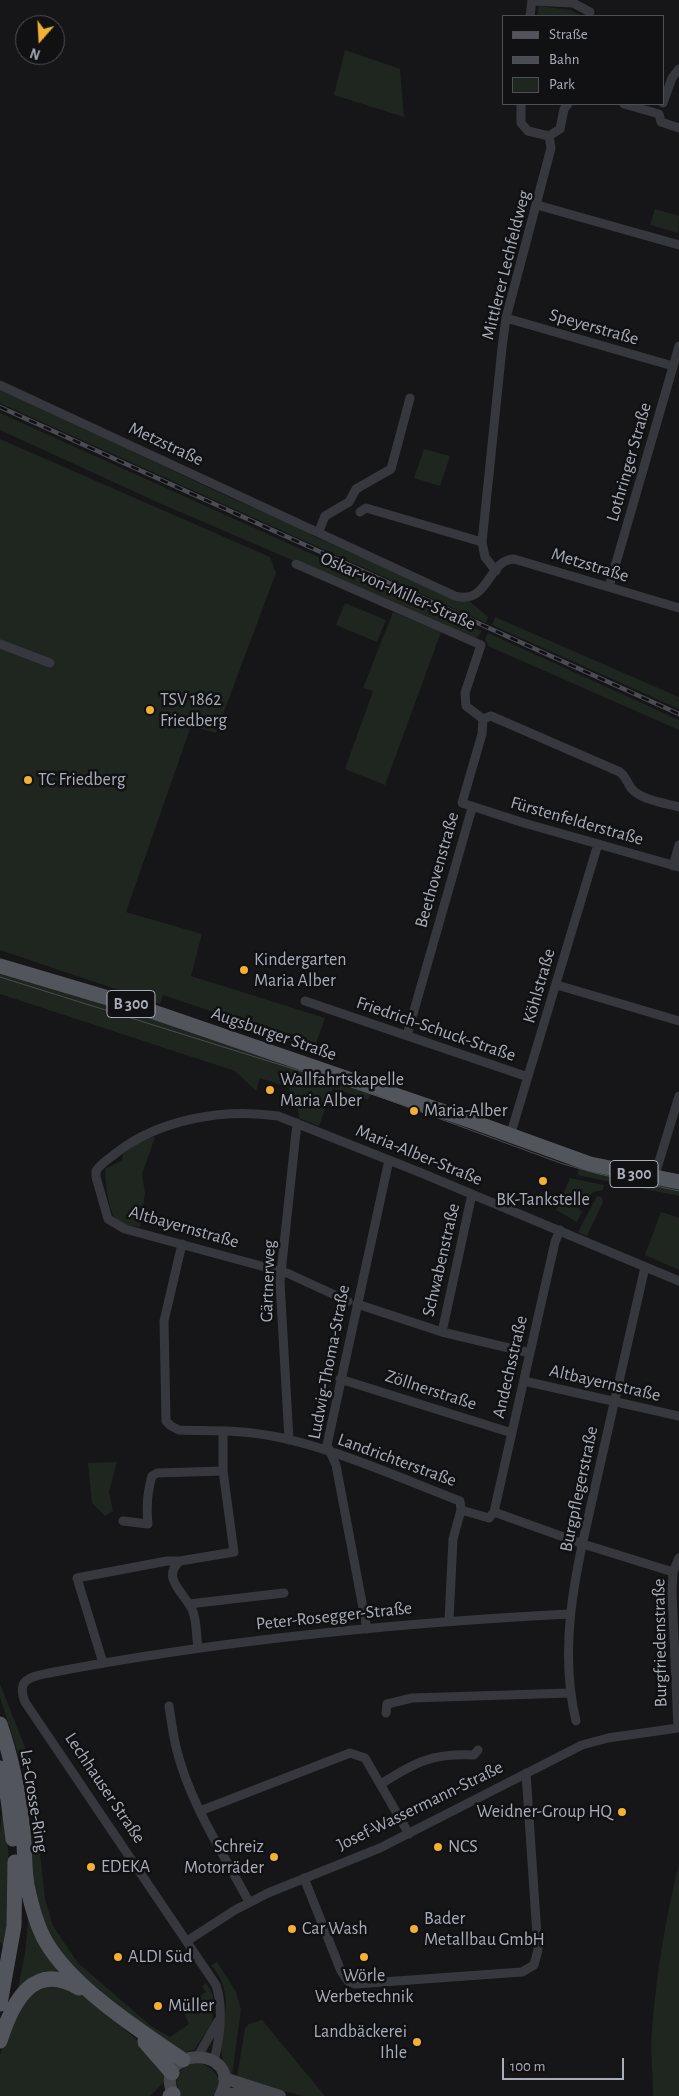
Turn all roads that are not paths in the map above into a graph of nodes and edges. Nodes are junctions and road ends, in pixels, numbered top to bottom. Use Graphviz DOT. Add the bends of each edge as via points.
graph roads {
  1 [pos="532,0"];
  2 [pos="590,12"];
  3 [pos="530,15"];
  4 [pos="679,69"];
  5 [pos="664,100"];
  6 [pos="521,105"];
  7 [pos="567,105"];
  8 [pos="628,105"];
  9 [pos="662,105"];
  10 [pos="659,114"];
  11 [pos="679,128"];
  12 [pos="549,136"];
  13 [pos="537,205"];
  14 [pos="679,245"];
  15 [pos="506,318"];
  16 [pos="679,346"];
  17 [pos="673,366"];
  18 [pos="0,385"];
  19 [pos="410,398"];
  20 [pos="360,512"];
  21 [pos="319,531"];
  22 [pos="482,542"];
  23 [pos="296,564"];
  24 [pos="496,571"];
  25 [pos="609,587"];
  26 [pos="679,608"];
  27 [pos="0,644"];
  28 [pos="50,663"];
  29 [pos="483,720"];
  30 [pos="679,807"];
  31 [pos="472,808"];
  32 [pos="598,844"];
  33 [pos="679,845"];
  34 [pos="676,866"];
  35 [pos="0,966"];
  36 [pos="556,985"];
  37 [pos="305,1001"];
  38 [pos="679,1021"];
  39 [pos="407,1035"];
  40 [pos="528,1078"];
  41 [pos="679,1096"];
  42 [pos="297,1123"];
  43 [pos="510,1136"];
  44 [pos="389,1160"];
  45 [pos="96,1176"];
  46 [pos="654,1178"];
  47 [pos="679,1182"];
  48 [pos="472,1194"];
  49 [pos="560,1230"];
  50 [pos="182,1244"];
  51 [pos="646,1267"];
  52 [pos="281,1271"];
  53 [pos="679,1281"];
  54 [pos="352,1302"];
  55 [pos="442,1332"];
  56 [pos="530,1353"];
  57 [pos="340,1379"];
  58 [pos="524,1381"];
  59 [pos="615,1401"];
  60 [pos="679,1416"];
  61 [pos="223,1431"];
  62 [pos="512,1433"];
  63 [pos="289,1440"];
  64 [pos="329,1452"];
  65 [pos="223,1471"];
  66 [pos="461,1510"];
  67 [pos="494,1512"];
  68 [pos="124,1521"];
  69 [pos="583,1544"];
  70 [pos="679,1558"];
  71 [pos="180,1561"];
  72 [pos="673,1572"];
  73 [pos="284,1593"];
  74 [pos="189,1604"];
  75 [pos="569,1614"];
  76 [pos="449,1620"];
  77 [pos="367,1629"];
  78 [pos="198,1647"];
  79 [pos="103,1663"];
  80 [pos="26,1680"];
  81 [pos="570,1693"];
  82 [pos="169,1706"];
  83 [pos="386,1713"];
  84 [pos="576,1721"];
  85 [pos="0,1724"];
  86 [pos="678,1728"];
  87 [pos="478,1750"];
  88 [pos="0,1768"];
  89 [pos="526,1773"];
  90 [pos="381,1784"];
  91 [pos="200,1811"];
  92 [pos="409,1834"];
  93 [pos="304,1878"];
  94 [pos="27,1884"];
  95 [pos="249,1902"];
  96 [pos="187,1941"];
  97 [pos="0,1949"];
  98 [pos="1,1999"];
  99 [pos="219,2019"];
  100 [pos="2,2036"];
  101 [pos="190,2058"];
  102 [pos="214,2061"];
  103 [pos="172,2073"];
  104 [pos="224,2078"];
  105 [pos="173,2095"];
  106 [pos="220,2095"];
  107 [pos="273,2095"];
  1 -- 2 [label="street" via="573,3"];
  1 -- 3 [label="street"];
  4 -- 5 [label="street"];
  6 -- 12 [label="street" via="521,123 528,131"];
  7 -- 12 [label="street" via="560,129"];
  8 -- 10 [label="street"];
  9 -- 10 [label="street"];
  10 -- 11 [label="street" via="661,122"];
  12 -- 13 [label="street, Mittlerer Lechfeldweg" via="551,148"];
  13 -- 14 [label="street"];
  13 -- 15 [label="street, Mittlerer Lechfeldweg"];
  15 -- 17 [label="street, Speyerstraße"];
  15 -- 22 [label="street, Mittlerer Lechfeldweg"];
  16 -- 17 [label="street, Lothringer Straße"];
  17 -- 25 [label="street, Lothringer Straße"];
  18 -- 21 [label="street, Metzstraße"];
  19 -- 21 [label="street" via="391,469 356,489 349,502 325,516"];
  20 -- 22 [label="street" via="366,508"];
  21 -- 24 [label="street, Metzstraße" via="464,598 475,595"];
  22 -- 24 [label="street" via="485,557"];
  23 -- 29 [label="street, Oskar-von-Miller-Straße" via="481,645 466,693 466,706"];
  24 -- 25 [label="street, Metzstraße" via="507,560 514,559"];
  25 -- 26 [label="street, Metzstraße"];
  27 -- 28 [label="street"];
  29 -- 30 [label="street" via="491,716 620,772 632,789 643,796"];
  29 -- 31 [label="street, Beethovenstraße" via="462,803"];
  31 -- 32 [label="street, Fürstenfelderstraße"];
  31 -- 39 [label="street, Beethovenstraße"];
  32 -- 34 [label="street, Fürstenfelderstraße"];
  32 -- 36 [label="street, Köhlstraße"];
  33 -- 34 [label="street, Fürstenfelderstraße"];
  35 -- 43 [label="main road, Augsburger Straße / B 300" via="142,1008"];
  36 -- 38 [label="street"];
  36 -- 40 [label="street, Köhlstraße"];
  37 -- 39 [label="street, Friedrich-Schuck-Straße"];
  39 -- 40 [label="street, Friedrich-Schuck-Straße"];
  40 -- 43 [label="street, Köhlstraße"];
  41 -- 46 [label="street"];
  42 -- 44 [label="street, Maria-Alber-Straße"];
  42 -- 45 [label="street, Maria-Alber-Straße" via="254,1112 188,1120 127,1145 99,1166"];
  42 -- 52 [label="street, Gärtnerweg"];
  43 -- 46 [label="main road, Augsburger Straße / B 300" via="590,1164"];
  44 -- 48 [label="street, Maria-Alber-Straße"];
  44 -- 54 [label="street, Ludwig-Thoma-Straße"];
  45 -- 50 [label="street, Altbayernstraße" via="108,1219 125,1229"];
  46 -- 47 [label="main road, Augsburger Straße / B 300"];
  48 -- 49 [label="street, Maria-Alber-Straße"];
  48 -- 55 [label="street, Schwabenstraße"];
  49 -- 51 [label="street, Maria-Alber-Straße"];
  49 -- 56 [label="street, Andechsstraße"];
  50 -- 52 [label="street, Altbayernstraße"];
  50 -- 61 [label="street, Landrichterstraße" via="164,1321 166,1421 179,1430"];
  51 -- 53 [label="street, Maria-Alber-Straße"];
  51 -- 59 [label="street, Burgpflegerstraße"];
  52 -- 54 [label="street, Altbayernstraße"];
  52 -- 63 [label="street, Gärtnerweg"];
  54 -- 55 [label="street, Altbayernstraße"];
  54 -- 57 [label="street, Ludwig-Thoma-Straße"];
  55 -- 56 [label="street, Altbayernstraße"];
  56 -- 58 [label="street, Andechsstraße"];
  57 -- 62 [label="street, Zöllnerstraße"];
  57 -- 64 [label="street, Ludwig-Thoma-Straße" via="326,1445"];
  58 -- 59 [label="street, Altbayernstraße"];
  58 -- 62 [label="street, Andechsstraße"];
  59 -- 60 [label="street, Altbayernstraße"];
  59 -- 69 [label="street, Burgpflegerstraße"];
  61 -- 63 [label="street, Landrichterstraße"];
  61 -- 65 [label="street"];
  62 -- 67 [label="street, Andechsstraße"];
  63 -- 64 [label="street, Landrichterstraße"];
  64 -- 66 [label="street, Landrichterstraße" via="460,1501"];
  64 -- 77 [label="street, Ludwig-Thoma-Straße" via="336,1464"];
  65 -- 68 [label="street" via="157,1473 152,1476 147,1492 148,1524"];
  65 -- 71 [label="street" via="234,1552"];
  66 -- 67 [label="street, Landrichterstraße" via="488,1518"];
  66 -- 76 [label="street" via="453,1539"];
  67 -- 69 [label="street, Landrichterstraße"];
  69 -- 72 [label="street, Landrichterstraße"];
  69 -- 75 [label="street, Burgpflegerstraße"];
  70 -- 72 [label="street, Burgfriedenstraße"];
  71 -- 74 [label="street" via="173,1572 175,1588"];
  71 -- 79 [label="street" via="77,1578"];
  72 -- 86 [label="street, Burgfriedenstraße"];
  73 -- 74 [label="street"];
  74 -- 78 [label="street" via="193,1610"];
  75 -- 76 [label="street, Peter-Rosegger-Straße"];
  75 -- 81 [label="street, Burgpflegerstraße"];
  76 -- 77 [label="street, Peter-Rosegger-Straße"];
  77 -- 78 [label="street, Peter-Rosegger-Straße"];
  78 -- 79 [label="street, Peter-Rosegger-Straße"];
  79 -- 80 [label="street, Peter-Rosegger-Straße"];
  80 -- 96 [label="street, Lechhauser Straße" via="21,1691 25,1702"];
  81 -- 83 [label="street" via="412,1698 387,1704"];
  81 -- 84 [label="street, Burgpflegerstraße"];
  82 -- 91 [label="street" via="176,1748"];
  85 -- 94 [label="main road, La-Crosse-Ring" via="18,1796"];
  86 -- 89 [label="street, Josef-Wassermann-Straße" via="582,1745"];
  87 -- 90 [label="street" via="474,1755 450,1754 430,1758"];
  88 -- 98 [label="main road" via="11,1819 16,1892 11,1952"];
  89 -- 92 [label="street, Josef-Wassermann-Straße"];
  89 -- 93 [label="street" via="538,1950 534,1965 522,1972 355,1984 341,1971"];
  90 -- 91 [label="street" via="365,1758 350,1753"];
  90 -- 92 [label="street"];
  91 -- 95 [label="street"];
  92 -- 93 [label="street, Josef-Wassermann-Straße"];
  93 -- 95 [label="street, Josef-Wassermann-Straße"];
  94 -- 100 [label="main road" via="20,1952"];
  94 -- 101 [label="main road" via="38,1926 59,1960 82,1984 143,2033"];
  95 -- 96 [label="street, Josef-Wassermann-Straße"];
  96 -- 99 [label="street, Lechhauser Straße" via="216,1985 221,2005"];
  97 -- 98 [label="main road" via="4,1961"];
  99 -- 101 [label="street"];
  99 -- 102 [label="street, Lechhauser Straße"];
  100 -- 103 [label="main road" via="17,2000 27,1988 41,1981 61,1979 83,1990 138,2036"];
  101 -- 102 [label="main road"];
  101 -- 103 [label="main road"];
  102 -- 104 [label="main road"];
  103 -- 105 [label="main road"];
  104 -- 106 [label="main road"];
  104 -- 107 [label="main road"];
  106 -- 107 [label="main road"];
}
